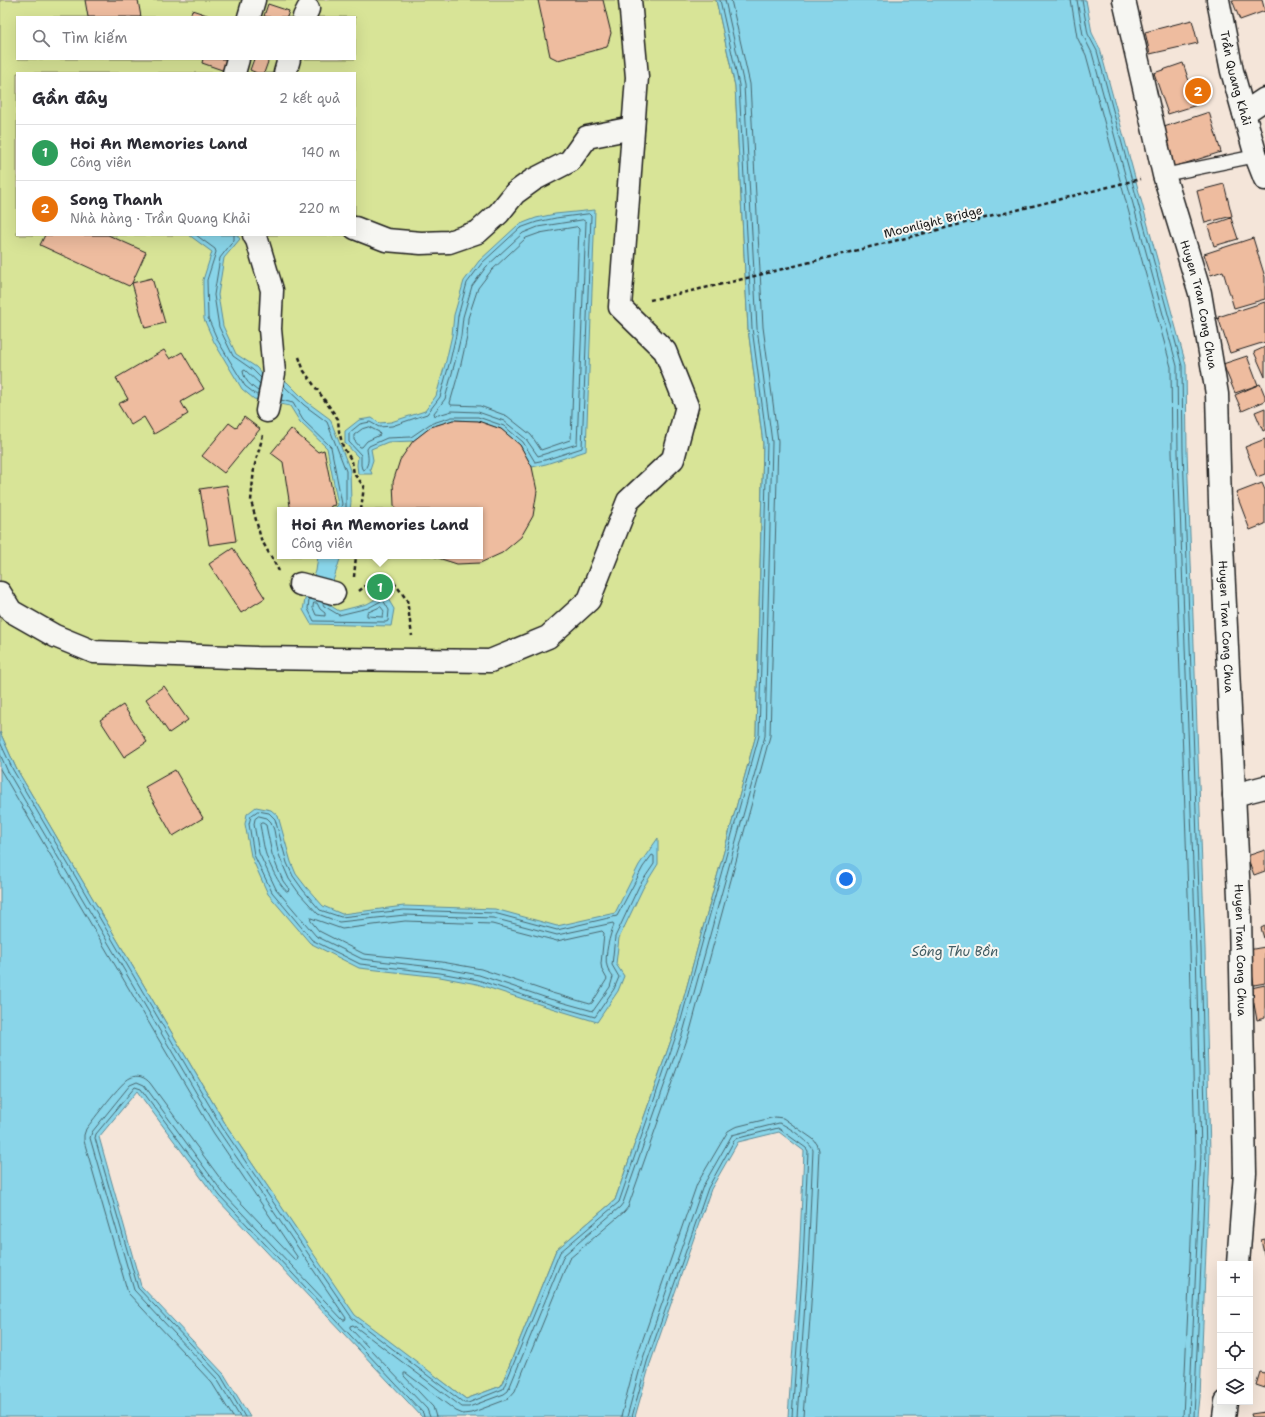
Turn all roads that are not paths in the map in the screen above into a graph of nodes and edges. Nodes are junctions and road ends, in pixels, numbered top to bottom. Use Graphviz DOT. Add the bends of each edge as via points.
graph roads {
  1 [pos="254,0"];
  2 [pos="630,0"];
  3 [pos="1124,0"];
  4 [pos="1218,0"];
  5 [pos="249,16"];
  6 [pos="238,60"];
  7 [pos="289,60"];
  8 [pos="234,72"];
  9 [pos="285,72"];
  10 [pos="1265,99"];
  11 [pos="1244,113"];
  12 [pos="633,128"];
  13 [pos="1256,156"];
  14 [pos="1154,177"];
  15 [pos="1265,178"];
  16 [pos="356,228"];
  17 [pos="256,237"];
  18 [pos="267,411"];
  19 [pos="300,584"];
  20 [pos="0,593"];
  21 [pos="334,593"];
  22 [pos="1265,787"];
  23 [pos="1234,795"];
  24 [pos="1238,1261"];
  25 [pos="1226,1405"];
  26 [pos="1224,1417"];
  1 -- 5 [label="street"];
  2 -- 12 [label="street" via="637,77"];
  3 -- 14 [label="street, Huyen Tran Cong Chua"];
  4 -- 11 [label="street, Trần Quang Khải" via="1232,71"];
  6 -- 8 [label="street"];
  7 -- 9 [label="street"];
  10 -- 11 [label="street"];
  11 -- 13 [label="street, Trần Quang Khải"];
  12 -- 16 [label="street" via="587,137 570,161 533,180 515,193 478,232 449,242 421,243 386,240"];
  12 -- 20 [label="street" via="620,307 665,351 687,406 673,459 628,501 589,600 548,637 490,661 257,658 94,652 55,636 10,611"];
  13 -- 14 [label="lane"];
  13 -- 15 [label="street, Trần Quang Khải"];
  14 -- 23 [label="street, Huyen Tran Cong Chua" via="1200,293 1217,394"];
  17 -- 18 [label="street" via="272,290 270,329 274,373"];
  19 -- 21 [label="street"];
  22 -- 23 [label="street"];
  23 -- 24 [label="street, Huyen Tran Cong Chua" via="1240,917 1245,1173"];
  25 -- 26 [label="street"];
}
